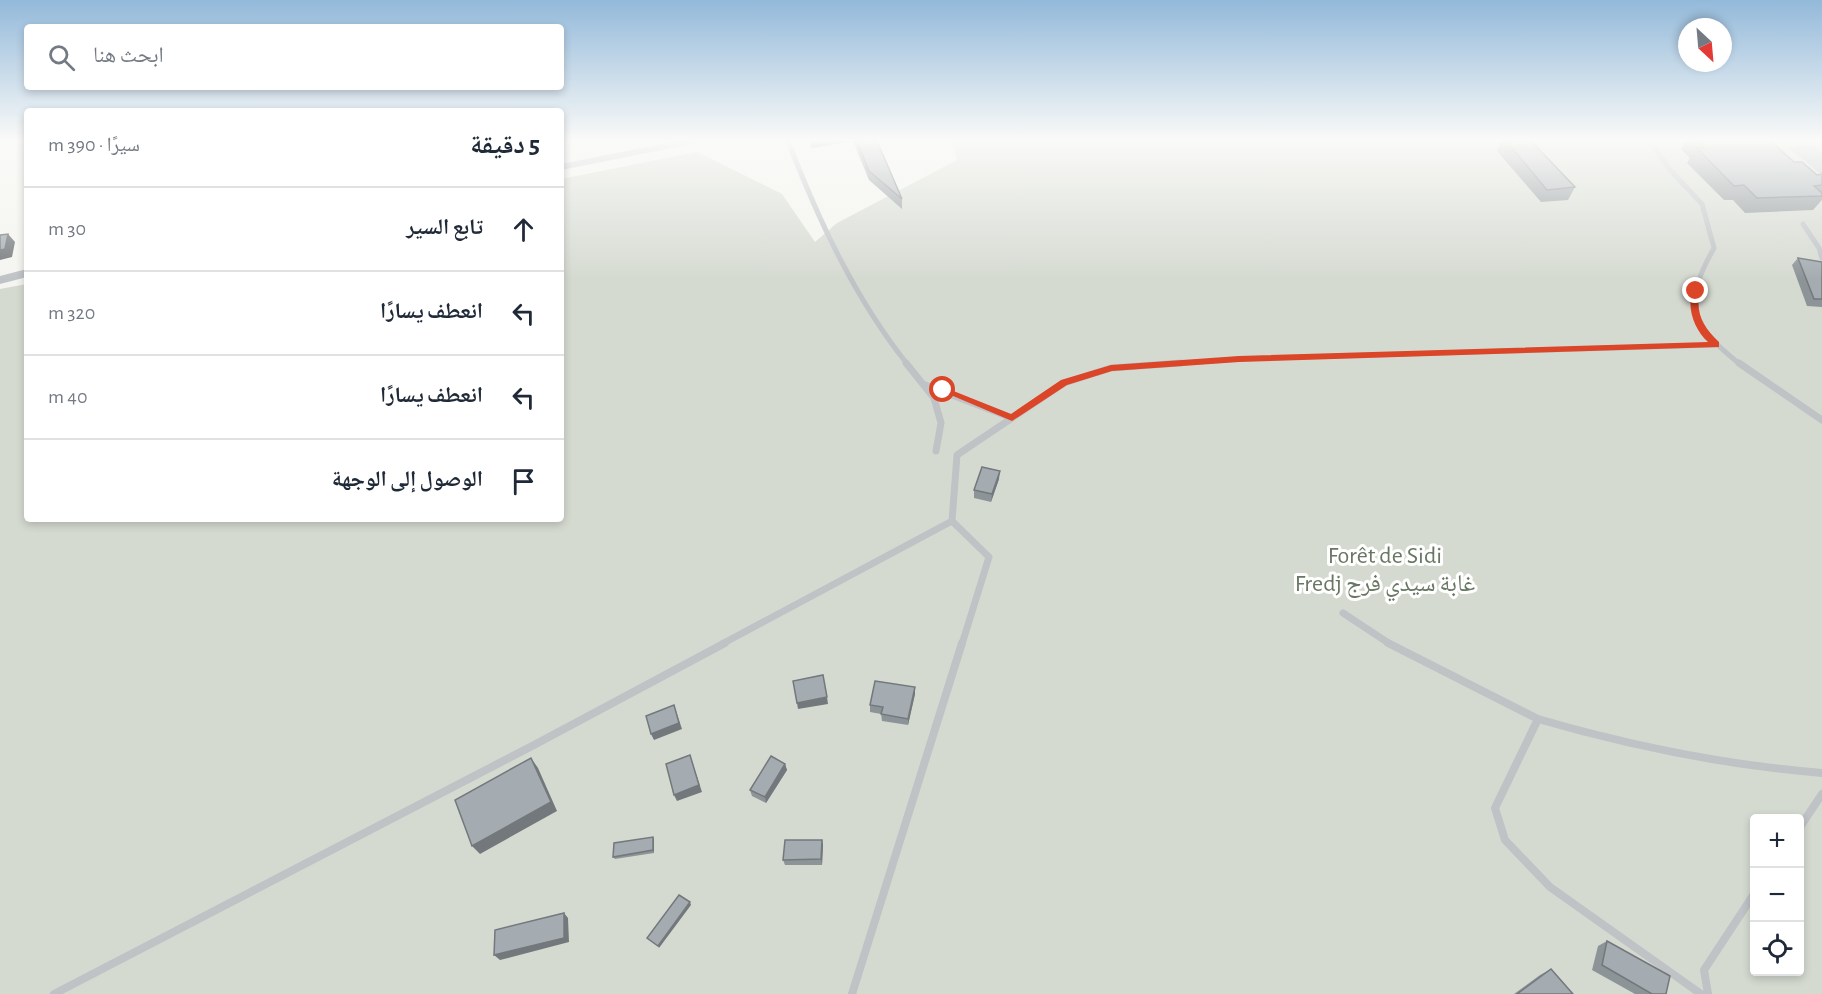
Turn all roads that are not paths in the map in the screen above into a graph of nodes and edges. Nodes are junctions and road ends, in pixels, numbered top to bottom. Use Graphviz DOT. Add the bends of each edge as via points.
graph roads {
  1 [pos="806,187"];
  2 [pos="1686,187"];
  3 [pos="1803,224"];
  4 [pos="1822,258"];
  5 [pos="24,274"];
  6 [pos="0,279"];
  7 [pos="1716,345"];
  8 [pos="923,384"];
  9 [pos="1012,418"];
  10 [pos="1822,420"];
  11 [pos="936,451"];
  12 [pos="952,521"];
  13 [pos="1343,613"];
  14 [pos="1538,719"];
  15 [pos="1822,774"];
  16 [pos="1822,794"];
  17 [pos="1804,821"];
  18 [pos="1750,901"];
  19 [pos="54,994"];
  20 [pos="852,994"];
  21 [pos="1701,994"];
  22 [pos="1708,994"];
  1 -- 8 [label="lane" via="880,331"];
  2 -- 7 [label="lane" via="1702,204 1714,248 1693,306 1705,334"];
  3 -- 4 [label="lane"];
  5 -- 6 [label="street"];
  7 -- 9 [label="lane" via="1239,359 1111,368 1064,383"];
  7 -- 10 [label="lane"];
  8 -- 9 [label="lane"];
  8 -- 11 [label="lane" via="934,398 940,416"];
  9 -- 12 [label="lane" via="957,454"];
  12 -- 19 [label="lane" via="534,745"];
  12 -- 20 [label="lane" via="989,557"];
  13 -- 14 [label="lane" via="1396,648"];
  14 -- 15 [label="lane" via="1687,757"];
  14 -- 21 [label="lane" via="1495,808 1506,840 1550,887"];
  16 -- 17 [label="lane"];
  18 -- 22 [label="lane" via="1704,970"];
}
